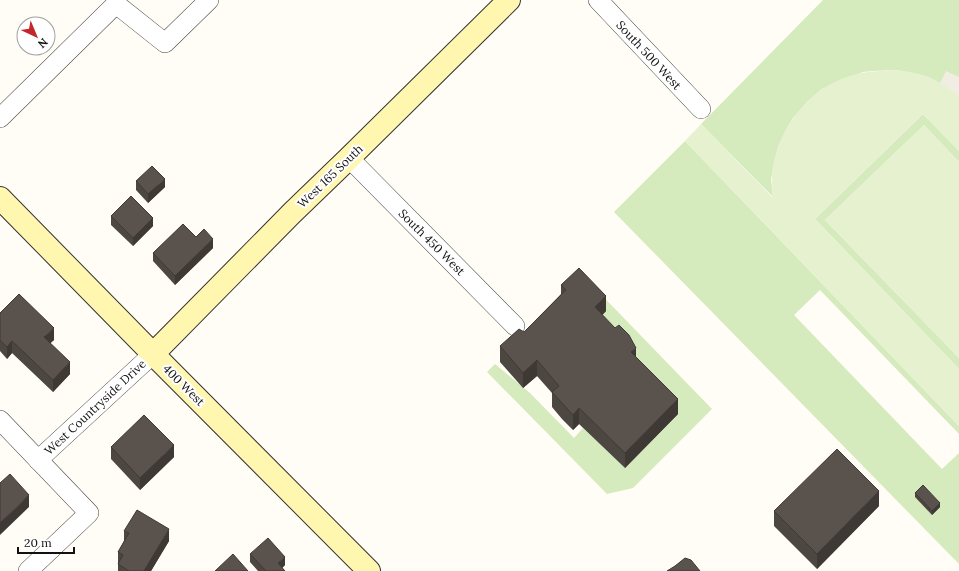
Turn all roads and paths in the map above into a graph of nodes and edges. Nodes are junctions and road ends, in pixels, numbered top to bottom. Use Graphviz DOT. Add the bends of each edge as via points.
graph roads {
  1 [pos="209,0"];
  2 [pos="509,0"];
  3 [pos="598,0"];
  4 [pos="116,2"];
  5 [pos="701,109"];
  6 [pos="0,118"];
  7 [pos="349,158"];
  8 [pos="0,198"];
  9 [pos="516,326"];
  10 [pos="153,354"];
  11 [pos="0,420"];
  12 [pos="38,460"];
  13 [pos="28,571"];
  14 [pos="368,571"];
  1 -- 4 [label="street" via="165,43"];
  2 -- 7 [label="main road, West 165 South"];
  3 -- 5 [label="street, South 500 West"];
  4 -- 6 [label="street"];
  7 -- 9 [label="street, South 450 West"];
  7 -- 10 [label="main road, West 165 South"];
  8 -- 10 [label="main road, 400 West"];
  10 -- 12 [label="street, West Countryside Drive"];
  10 -- 14 [label="main road, 400 West"];
  11 -- 12 [label="street"];
  12 -- 13 [label="street" via="90,513"];
}
